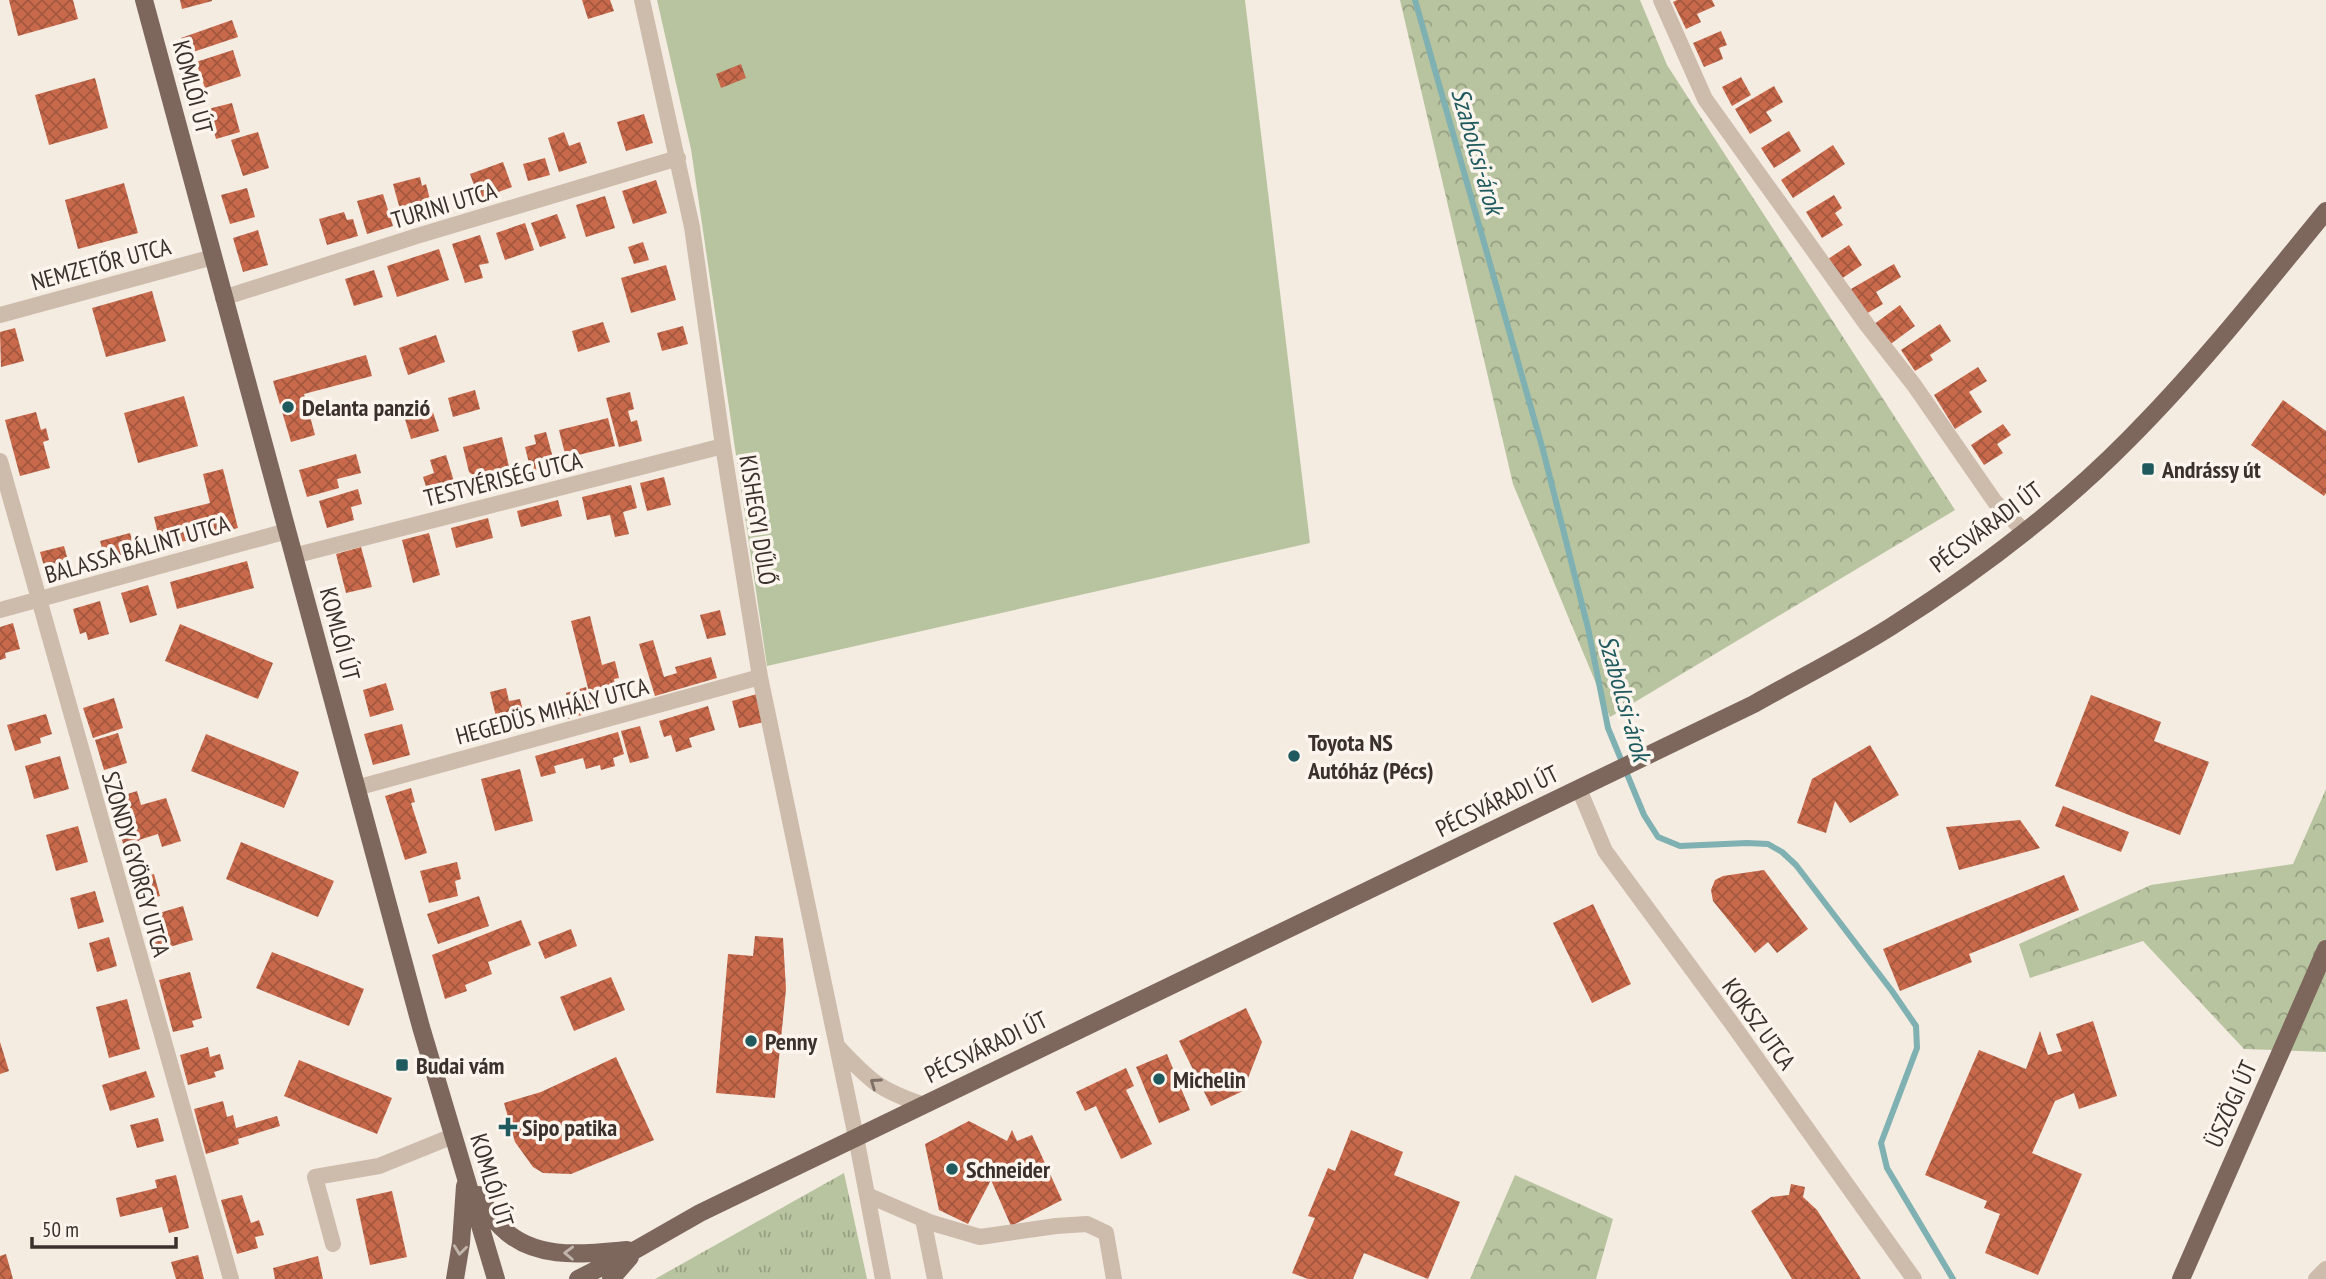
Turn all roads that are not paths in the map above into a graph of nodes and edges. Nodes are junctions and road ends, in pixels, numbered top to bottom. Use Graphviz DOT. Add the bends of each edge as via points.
graph roads {
  1 [pos="144,0"];
  2 [pos="642,0"];
  3 [pos="1661,0"];
  4 [pos="678,158"];
  5 [pos="2326,211"];
  6 [pos="213,257"];
  7 [pos="223,298"];
  8 [pos="0,315"];
  9 [pos="723,446"];
  10 [pos="0,461"];
  11 [pos="287,531"];
  12 [pos="2025,532"];
  13 [pos="293,556"];
  14 [pos="38,601"];
  15 [pos="0,610"];
  16 [pos="760,677"];
  17 [pos="356,788"];
  18 [pos="1579,789"];
  19 [pos="2326,949"];
  20 [pos="836,1045"];
  21 [pos="923,1105"];
  22 [pos="453,1136"];
  23 [pos="856,1137"];
  24 [pos="466,1172"];
  25 [pos="867,1195"];
  26 [pos="923,1219"];
  27 [pos="333,1244"];
  28 [pos="637,1249"];
  29 [pos="2326,1269"];
  30 [pos="231,1279"];
  31 [pos="455,1279"];
  32 [pos="496,1279"];
  33 [pos="578,1279"];
  34 [pos="611,1279"];
  35 [pos="883,1279"];
  36 [pos="935,1279"];
  37 [pos="1114,1279"];
  38 [pos="1914,1279"];
  39 [pos="2181,1279"];
  40 [pos="2316,1279"];
  1 -- 6 [label="main road, KOMLÓI ÚT"];
  2 -- 4 [label="street, KISHEGYI DŰLŐ"];
  3 -- 12 [label="street" via="1705,99 1995,502"];
  4 -- 7 [label="street, TURINI UTCA"];
  4 -- 9 [label="street, KISHEGYI DŰLŐ"];
  5 -- 12 [label="main road, PÉCSVÁRADI ÚT" via="2240,317 2137,431"];
  6 -- 7 [label="main road, KOMLÓI ÚT"];
  6 -- 8 [label="street, NEMZETŐR UTCA"];
  7 -- 11 [label="main road, KOMLÓI ÚT"];
  9 -- 13 [label="street, TESTVÉRISÉG UTCA"];
  9 -- 16 [label="street, KISHEGYI DŰLŐ"];
  10 -- 14 [label="street, SZONDY GYÖRGY UTCA"];
  11 -- 13 [label="main road, KOMLÓI ÚT"];
  11 -- 14 [label="street, BALASSA BÁLINT UTCA"];
  12 -- 18 [label="main road, PÉCSVÁRADI ÚT" via="1892,626 1754,704"];
  13 -- 17 [label="main road, KOMLÓI ÚT"];
  14 -- 15 [label="street, BALASSA BÁLINT UTCA"];
  14 -- 30 [label="street, SZONDY GYÖRGY UTCA"];
  16 -- 17 [label="street, HEGEDÜS MIHÁLY UTCA"];
  16 -- 20 [label="street, KISHEGYI DŰLŐ"];
  17 -- 22 [label="main road, KOMLÓI ÚT"];
  18 -- 21 [label="main road, PÉCSVÁRADI ÚT"];
  18 -- 38 [label="street, KOKSZ UTCA" via="1605,850"];
  19 -- 39 [label="main road, ÜSZÖGI ÚT"];
  21 -- 20 [label="street, one-way" via="871,1081"];
  20 -- 23 [label="street, KISHEGYI DŰLŐ"];
  21 -- 23 [label="main road, PÉCSVÁRADI ÚT"];
  22 -- 24 [label="main road, KOMLÓI ÚT"];
  22 -- 27 [label="street" via="379,1166 315,1177"];
  23 -- 25 [label="street, KISHEGYI DŰLŐ"];
  23 -- 28 [label="main road, PÉCSVÁRADI ÚT"];
  28 -- 24 [label="main road, one-way" via="566,1254 517,1241 493,1218"];
  24 -- 31 [label="main road, one-way"];
  24 -- 32 [label="main road, KOMLÓI ÚT"];
  25 -- 26 [label="street"];
  25 -- 35 [label="street, KISHEGYI DŰLŐ"];
  26 -- 36 [label="street"];
  26 -- 37 [label="street" via="980,1237 1087,1224 1106,1233"];
  28 -- 33 [label="main road, PÉCSVÁRADI ÚT"];
  28 -- 34 [label="main road"];
  29 -- 40 [label="street"];
}
